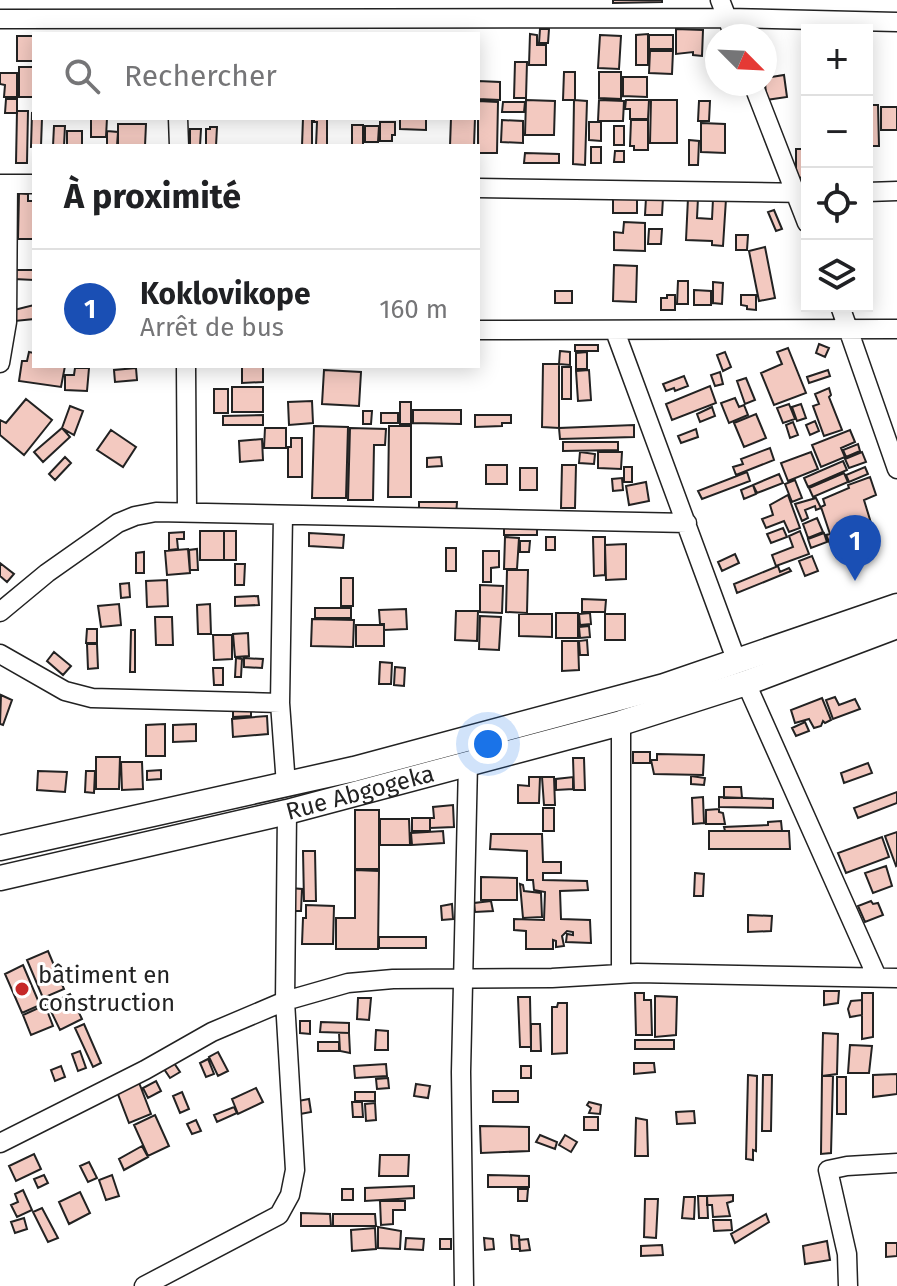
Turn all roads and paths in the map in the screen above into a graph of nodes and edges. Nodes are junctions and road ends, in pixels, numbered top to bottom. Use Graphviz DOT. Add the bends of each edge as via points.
graph roads {
  1 [pos="720,0"];
  2 [pos="727,18"];
  3 [pos="0,19"];
  4 [pos="897,22"];
  5 [pos="729,24"];
  6 [pos="176,26"];
  7 [pos="758,96"];
  8 [pos="178,120"];
  9 [pos="179,144"];
  10 [pos="4,184"];
  11 [pos="32,184"];
  12 [pos="480,188"];
  13 [pos="897,191"];
  14 [pos="873,192"];
  15 [pos="801,194"];
  16 [pos="842,312"];
  17 [pos="4,322"];
  18 [pos="897,329"];
  19 [pos="480,330"];
  20 [pos="615,331"];
  21 [pos="849,331"];
  22 [pos="0,363"];
  23 [pos="186,368"];
  24 [pos="897,469"];
  25 [pos="187,511"];
  26 [pos="283,515"];
  27 [pos="687,523"];
  28 [pos="897,606"];
  29 [pos="0,612"];
  30 [pos="897,626"];
  31 [pos="0,654"];
  32 [pos="742,672"];
  33 [pos="280,703"];
  34 [pos="621,723"];
  35 [pos="468,763"];
  36 [pos="286,785"];
  37 [pos="287,812"];
  38 [pos="0,848"];
  39 [pos="0,878"];
  40 [pos="621,974"];
  41 [pos="877,977"];
  42 [pos="897,978"];
  43 [pos="464,981"];
  44 [pos="285,1001"];
  45 [pos="0,1143"];
  46 [pos="897,1163"];
  47 [pos="144,1286"];
  48 [pos="464,1286"];
  49 [pos="848,1286"];
  1 -- 2 [label="street"];
  2 -- 4 [label="street"];
  2 -- 5 [label="street"];
  2 -- 6 [label="street"];
  3 -- 6 [label="street"];
  7 -- 15 [label="street"];
  8 -- 9 [label="street"];
  10 -- 11 [label="street"];
  10 -- 17 [label="street"];
  12 -- 15 [label="street"];
  13 -- 14 [label="street"];
  16 -- 21 [label="street"];
  17 -- 22 [label="street"];
  18 -- 21 [label="street"];
  19 -- 20 [label="street"];
  20 -- 21 [label="street"];
  20 -- 27 [label="street"];
  21 -- 24 [label="street"];
  23 -- 25 [label="street"];
  25 -- 26 [label="street"];
  25 -- 29 [label="street" via="118,523"];
  26 -- 27 [label="street"];
  26 -- 33 [label="street"];
  27 -- 32 [label="street"];
  28 -- 32 [label="main road, Rue Abgogeka"];
  30 -- 32 [label="main road, Rue Abgogeka"];
  31 -- 33 [label="street" via="65,691 92,698"];
  32 -- 34 [label="main road, Rue Abgogeka"];
  32 -- 36 [label="main road, Rue Abgogeka" via="651,690"];
  32 -- 41 [label="street"];
  33 -- 36 [label="street"];
  34 -- 35 [label="main road, Rue Abgogeka"];
  34 -- 40 [label="street"];
  35 -- 37 [label="main road, Rue Abgogeka"];
  35 -- 43 [label="street"];
  36 -- 38 [label="main road, Rue Abgogeka"];
  37 -- 39 [label="main road, Rue Abgogeka"];
  37 -- 44 [label="street"];
  40 -- 41 [label="street"];
  40 -- 43 [label="street"];
  41 -- 42 [label="street"];
  43 -- 44 [label="street" via="348,983"];
  43 -- 48 [label="street"];
  44 -- 45 [label="street" via="212,1032"];
  44 -- 47 [label="street" via="295,1170 290,1195 279,1215"];
  46 -- 49 [label="street" via="828,1170 847,1254"];
}
